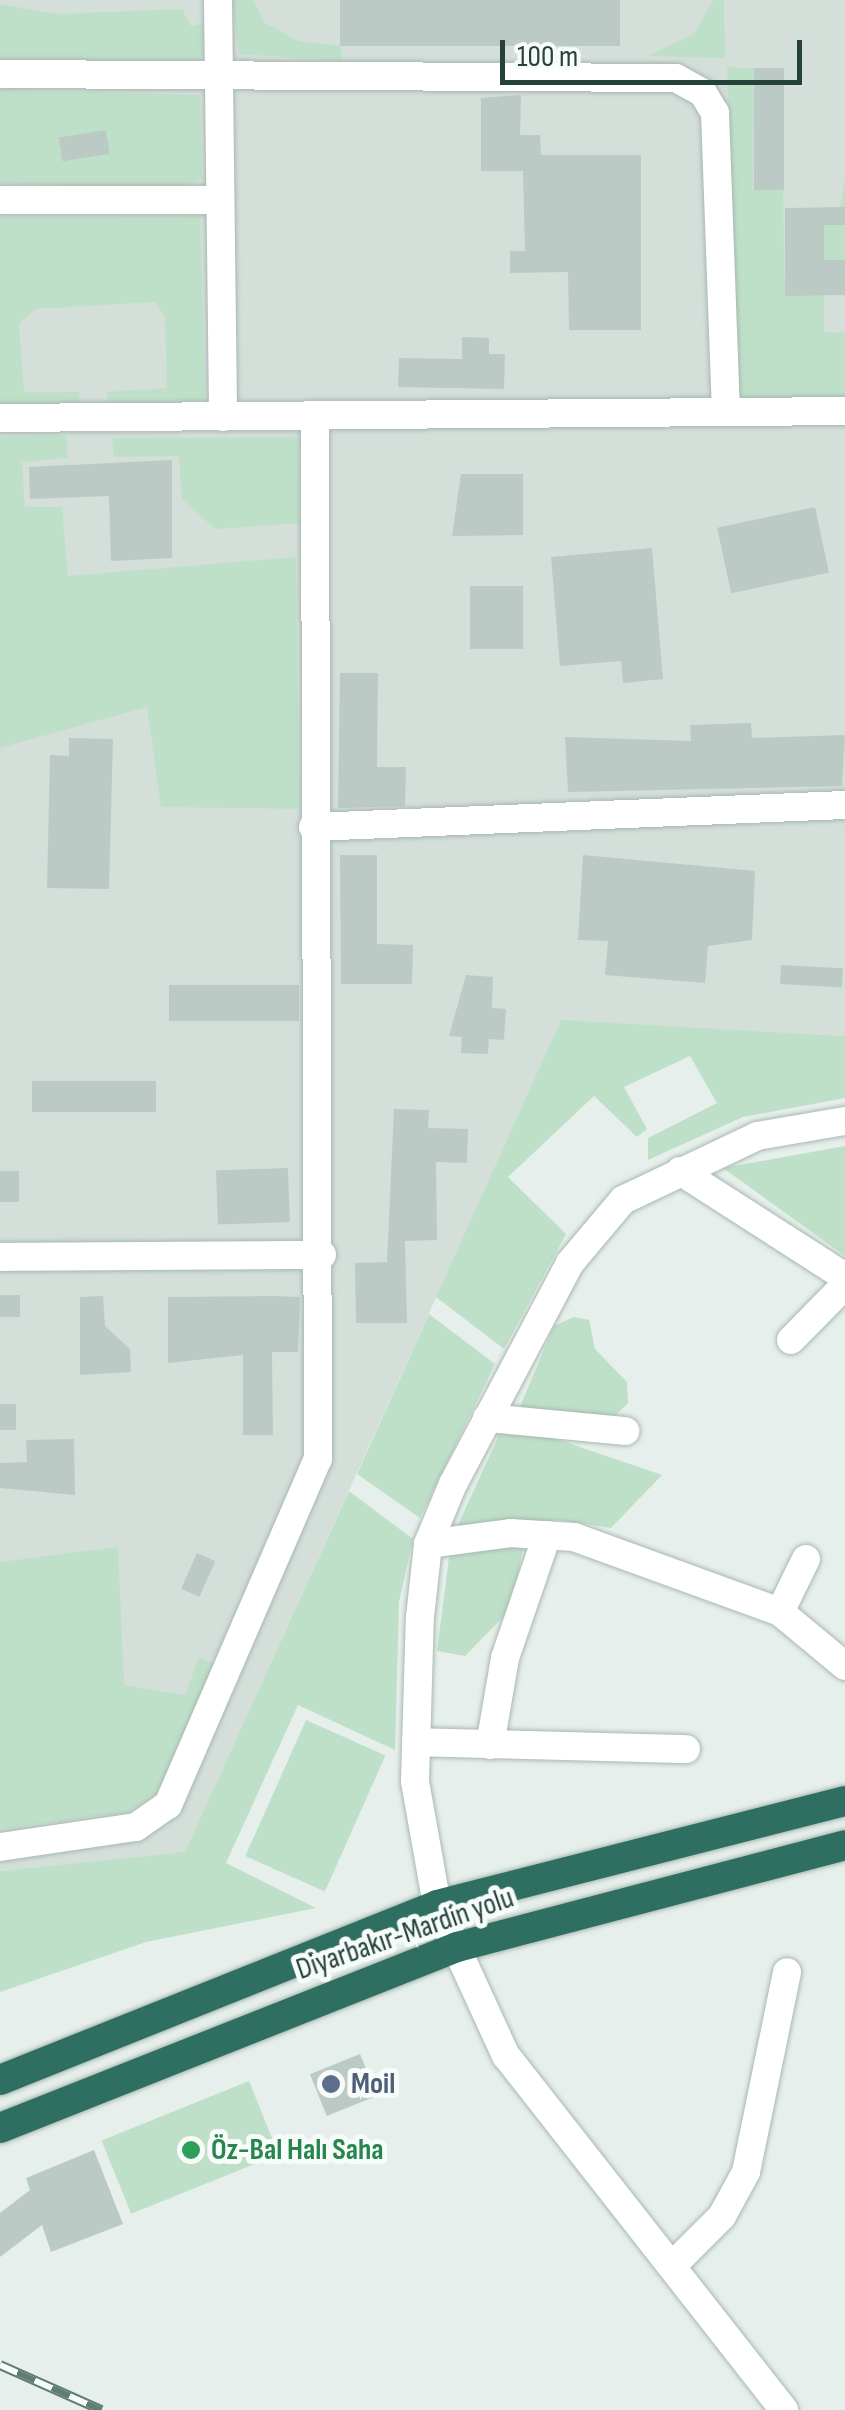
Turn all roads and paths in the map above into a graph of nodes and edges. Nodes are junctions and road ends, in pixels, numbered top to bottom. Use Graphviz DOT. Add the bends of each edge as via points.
graph roads {
  1 [pos="218,0"];
  2 [pos="220,72"];
  3 [pos="0,74"];
  4 [pos="0,200"];
  5 [pos="220,200"];
  6 [pos="845,411"];
  7 [pos="726,412"];
  8 [pos="223,417"];
  9 [pos="0,418"];
  10 [pos="315,419"];
  11 [pos="845,806"];
  12 [pos="313,827"];
  13 [pos="845,1121"];
  14 [pos="680,1171"];
  15 [pos="322,1255"];
  16 [pos="0,1257"];
  17 [pos="845,1277"];
  18 [pos="845,1285"];
  19 [pos="791,1340"];
  20 [pos="487,1418"];
  21 [pos="624,1432"];
  22 [pos="546,1536"];
  23 [pos="428,1544"];
  24 [pos="806,1559"];
  25 [pos="780,1612"];
  26 [pos="845,1666"];
  27 [pos="416,1742"];
  28 [pos="490,1745"];
  29 [pos="686,1750"];
  30 [pos="845,1801"];
  31 [pos="845,1845"];
  32 [pos="0,1847"];
  33 [pos="437,1906"];
  34 [pos="457,1947"];
  35 [pos="787,1972"];
  36 [pos="0,2080"];
  37 [pos="0,2128"];
  38 [pos="674,2263"];
  39 [pos="784,2410"];
  1 -- 2 [label="street"];
  2 -- 3 [label="street"];
  2 -- 5 [label="street"];
  2 -- 7 [label="street" via="632,73 703,92 715,113"];
  4 -- 5 [label="street"];
  5 -- 8 [label="street"];
  6 -- 7 [label="street"];
  7 -- 10 [label="street"];
  8 -- 9 [label="street"];
  8 -- 10 [label="street"];
  10 -- 12 [label="street"];
  11 -- 12 [label="street"];
  12 -- 15 [label="street"];
  13 -- 14 [label="street" via="757,1136"];
  14 -- 17 [label="street"];
  14 -- 20 [label="street" via="623,1200 570,1263"];
  15 -- 16 [label="street"];
  15 -- 32 [label="street" via="318,1459 168,1805 136,1828"];
  18 -- 19 [label="street"];
  20 -- 21 [label="street"];
  20 -- 23 [label="street"];
  22 -- 23 [label="street"];
  22 -- 25 [label="street"];
  22 -- 28 [label="street" via="505,1658"];
  23 -- 27 [label="street"];
  24 -- 25 [label="street"];
  25 -- 26 [label="street"];
  27 -- 28 [label="street"];
  27 -- 33 [label="street"];
  28 -- 29 [label="street"];
  30 -- 33 [label="highway, Diyarbakır-Mardin yolu"];
  31 -- 34 [label="highway, Diyarbakır-Mardin yolu"];
  33 -- 34 [label="street"];
  33 -- 36 [label="highway, Diyarbakır-Mardin yolu"];
  34 -- 37 [label="highway, Diyarbakır-Mardin yolu"];
  34 -- 38 [label="street" via="506,2056"];
  35 -- 38 [label="street" via="746,2172 722,2216"];
  38 -- 39 [label="street"];
}
